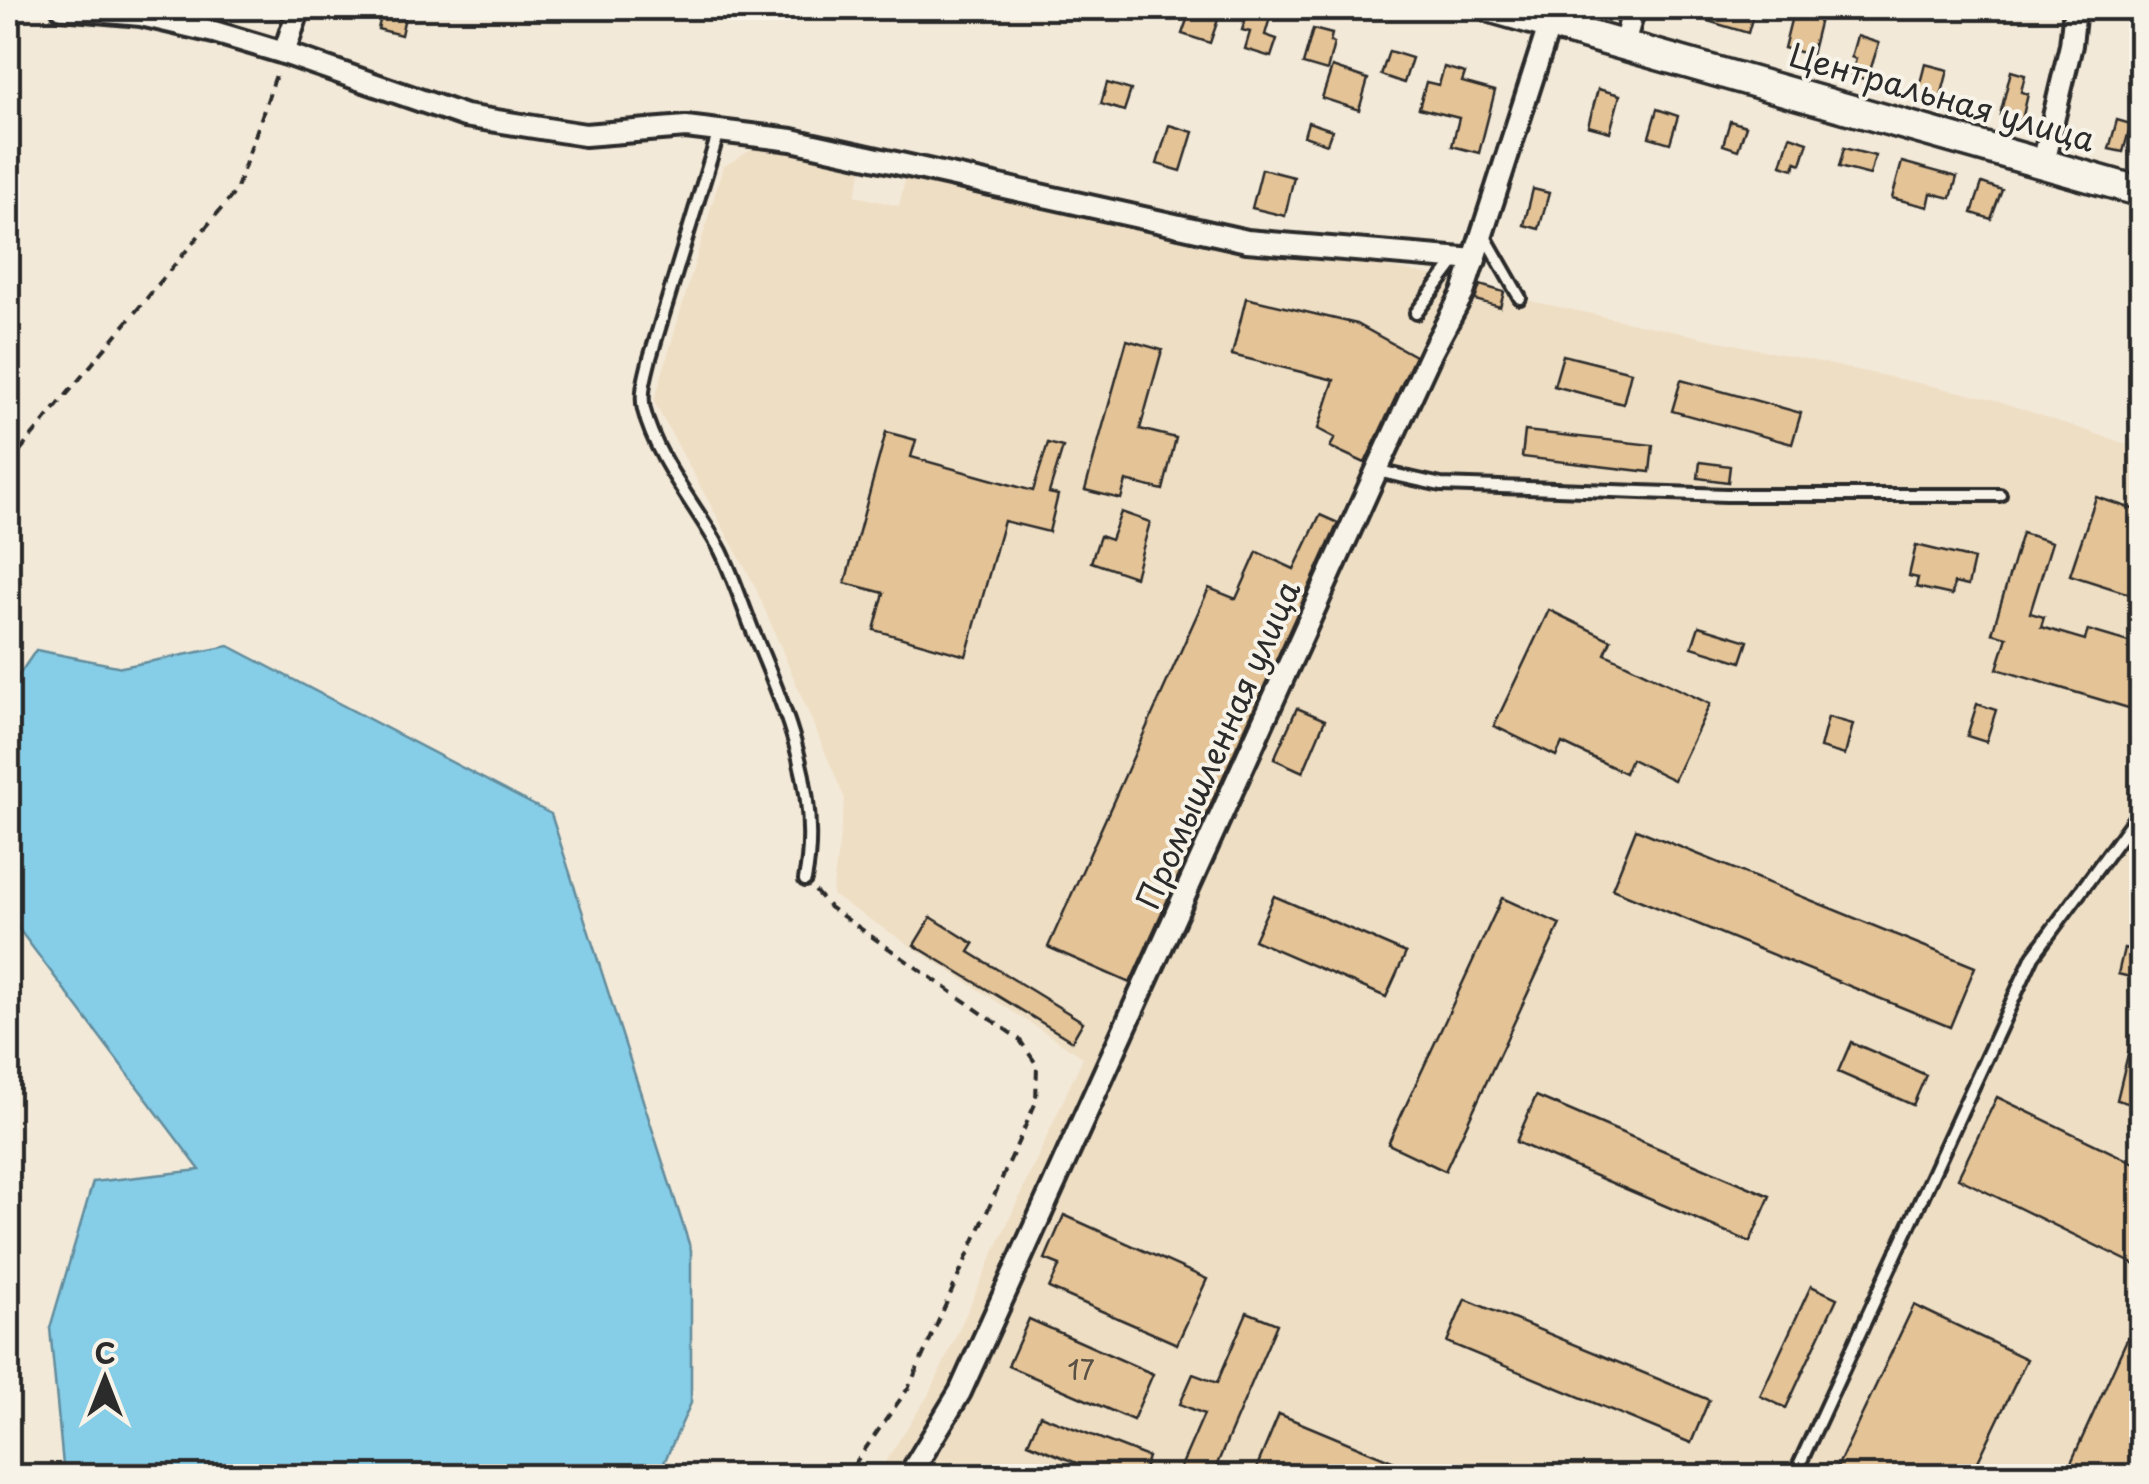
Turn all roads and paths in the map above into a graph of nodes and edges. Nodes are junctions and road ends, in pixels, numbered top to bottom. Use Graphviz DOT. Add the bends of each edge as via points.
graph roads {
  1 [pos="62,8"];
  2 [pos="299,8"];
  3 [pos="1492,8"];
  4 [pos="1634,8"];
  5 [pos="2075,8"];
  6 [pos="1550,23"];
  7 [pos="1624,44"];
  8 [pos="284,53"];
  9 [pos="720,130"];
  10 [pos="2043,163"];
  11 [pos="2142,192"];
  12 [pos="1483,234"];
  13 [pos="1466,259"];
  14 [pos="1520,298"];
  15 [pos="1416,312"];
  16 [pos="8,465"];
  17 [pos="1377,470"];
  18 [pos="2000,495"];
  19 [pos="2142,808"];
  20 [pos="805,880"];
  21 [pos="846,1476"];
  22 [pos="909,1476"];
  23 [pos="1794,1476"];
  1 -- 8 [label="street" via="141,15"];
  2 -- 8 [label="street"];
  3 -- 6 [label="main road, Центральная улица"];
  4 -- 7 [label="street"];
  5 -- 10 [label="street"];
  6 -- 7 [label="main road, Центральная улица"];
  6 -- 12 [label="street, Промышленная улица"];
  7 -- 10 [label="main road, Центральная улица"];
  8 -- 9 [label="street" via="465,116 585,134"];
  8 -- 16 [label="path" via="236,191"];
  9 -- 13 [label="street" via="792,140 1170,231"];
  9 -- 20 [label="lane" via="650,358 643,408 722,554 784,706 804,776 811,850"];
  10 -- 11 [label="main road, Центральная улица"];
  12 -- 13 [label="street, Промышленная улица"];
  12 -- 14 [label="lane"];
  13 -- 15 [label="lane"];
  13 -- 17 [label="street, Промышленная улица" via="1463,293"];
  17 -- 18 [label="lane" via="1441,485"];
  17 -- 22 [label="street, Промышленная улица" via="960,1392"];
  19 -- 23 [label="lane" via="2038,960"];
  20 -- 21 [label="path" via="828,906 1019,1040 1037,1065 1031,1115 908,1387"];
}
